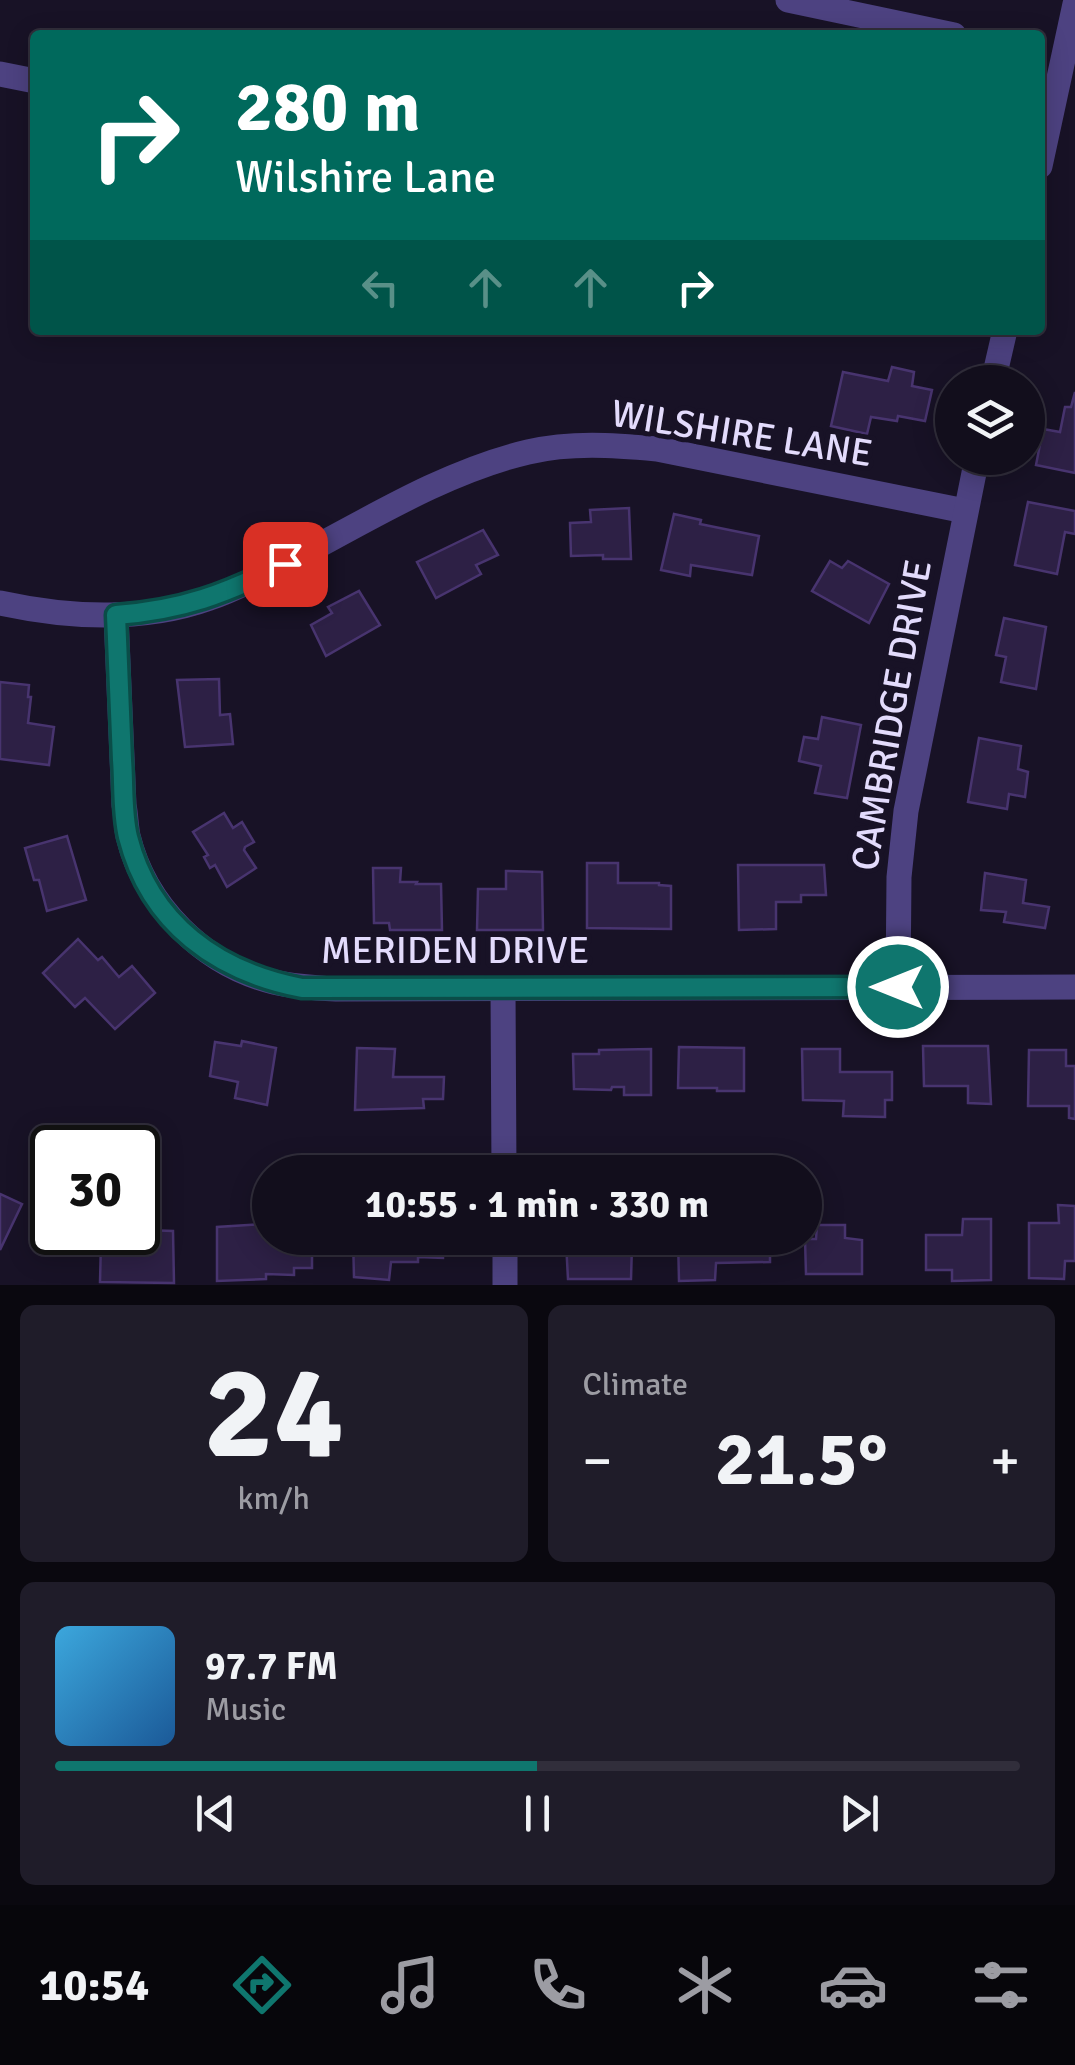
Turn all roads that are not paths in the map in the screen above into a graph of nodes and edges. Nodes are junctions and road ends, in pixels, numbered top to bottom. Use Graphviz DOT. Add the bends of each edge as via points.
graph roads {
  1 [pos="788,0"];
  2 [pos="1075,4"];
  3 [pos="930,30"];
  4 [pos="1052,56"];
  5 [pos="0,74"];
  6 [pos="30,80"];
  7 [pos="1045,120"];
  8 [pos="1004,335"];
  9 [pos="997,365"];
  10 [pos="973,475"];
  11 [pos="966,511"];
  12 [pos="0,604"];
  13 [pos="116,615"];
  14 [pos="898,987"];
  15 [pos="1075,987"];
  16 [pos="504,989"];
  17 [pos="504,1155"];
  18 [pos="505,1255"];
  19 [pos="505,1285"];
  1 -- 3 [label="street"];
  2 -- 4 [label="street"];
  4 -- 7 [label="street"];
  5 -- 6 [label="street"];
  8 -- 9 [label="street"];
  10 -- 11 [label="street, CAMBRIDGE DRIVE"];
  11 -- 13 [label="street, WILSHIRE LANE" via="656,449 572,445 514,456 442,482 210,598"];
  11 -- 14 [label="street, CAMBRIDGE DRIVE" via="906,812"];
  12 -- 13 [label="street, WILSHIRE LANE"];
  13 -- 16 [label="street, MERIDEN DRIVE" via="128,835 147,882 186,934 239,970 302,988"];
  14 -- 15 [label="street, MERIDEN DRIVE"];
  14 -- 16 [label="street, MERIDEN DRIVE"];
  16 -- 17 [label="street"];
  18 -- 19 [label="street"];
}
